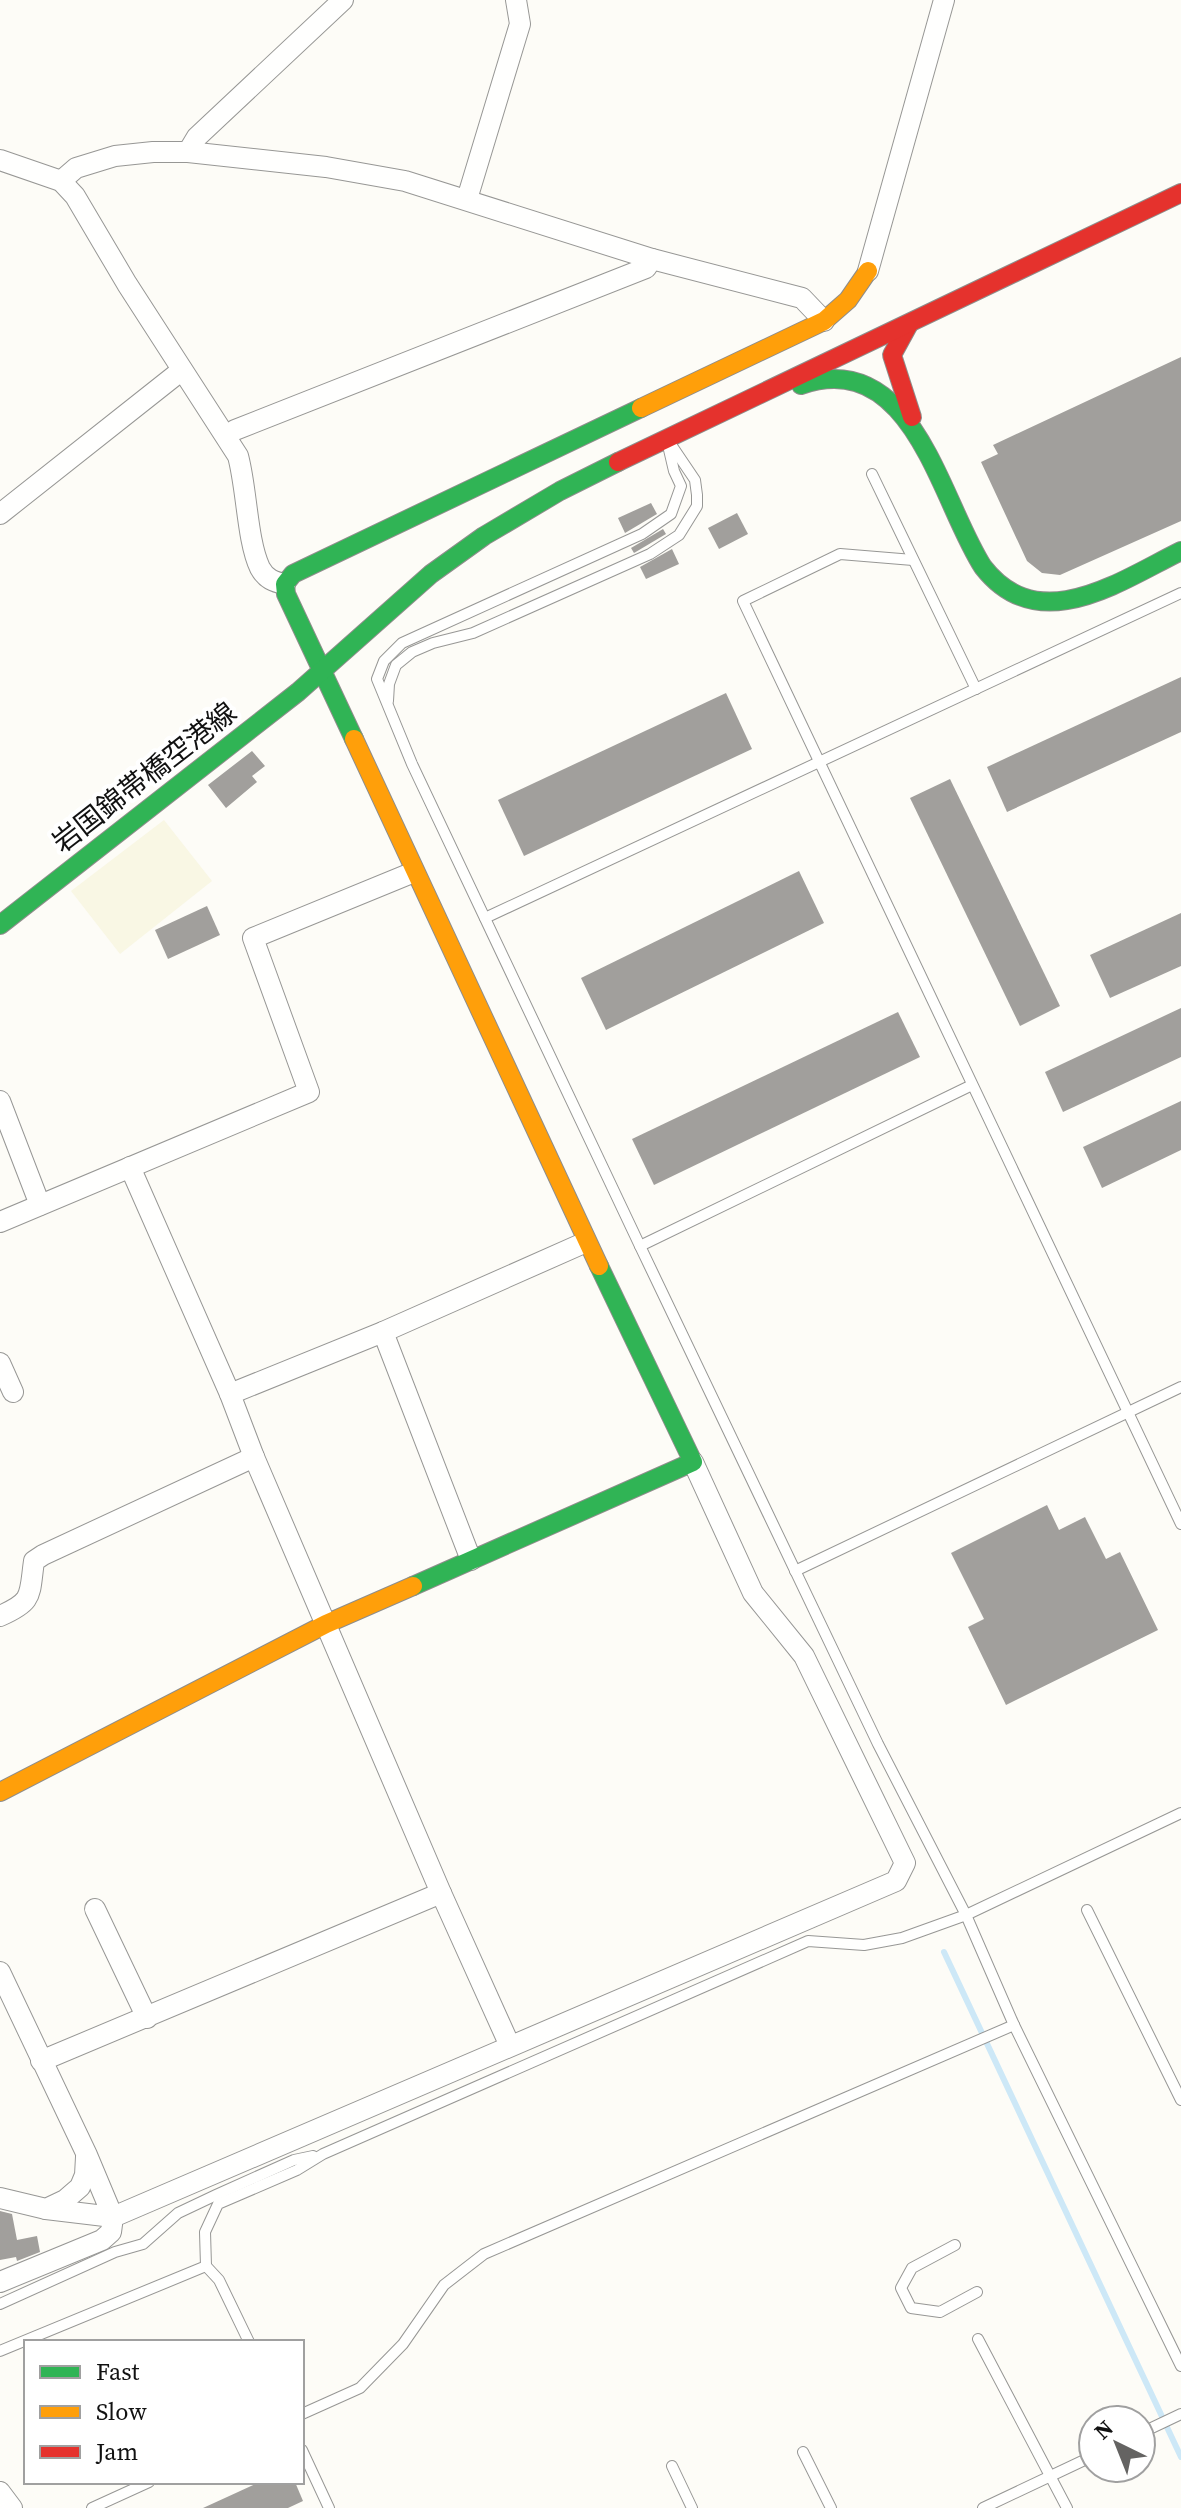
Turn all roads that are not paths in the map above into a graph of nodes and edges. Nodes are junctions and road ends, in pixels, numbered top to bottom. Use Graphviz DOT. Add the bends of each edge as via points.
graph roads {
  1 [pos="343,0"];
  2 [pos="516,0"];
  3 [pos="944,0"];
  4 [pos="188,152"];
  5 [pos="0,160"];
  6 [pos="61,181"];
  7 [pos="1181,193"];
  8 [pos="467,199"];
  9 [pos="652,259"];
  10 [pos="868,271"];
  11 [pos="824,321"];
  12 [pos="909,324"];
  13 [pos="182,370"];
  14 [pos="696,425"];
  15 [pos="226,436"];
  16 [pos="667,438"];
  17 [pos="924,447"];
  18 [pos="872,474"];
  19 [pos="0,514"];
  20 [pos="1181,551"];
  21 [pos="913,560"];
  22 [pos="285,584"];
  23 [pos="1181,593"];
  24 [pos="321,671"];
  25 [pos="976,689"];
  26 [pos="387,704"];
  27 [pos="820,761"];
  28 [pos="414,872"];
  29 [pos="485,918"];
  30 [pos="0,925"];
  31 [pos="972,1085"];
  32 [pos="0,1101"];
  33 [pos="130,1167"];
  34 [pos="40,1205"];
  35 [pos="0,1222"];
  36 [pos="586,1242"];
  37 [pos="640,1246"];
  38 [pos="383,1332"];
  39 [pos="0,1363"];
  40 [pos="1181,1387"];
  41 [pos="13,1392"];
  42 [pos="230,1394"];
  43 [pos="1127,1412"];
  44 [pos="254,1457"];
  45 [pos="693,1462"];
  46 [pos="1181,1524"];
  47 [pos="471,1560"];
  48 [pos="795,1571"];
  49 [pos="0,1616"];
  50 [pos="326,1624"];
  51 [pos="0,1792"];
  52 [pos="1181,1813"];
  53 [pos="441,1893"];
  54 [pos="95,1909"];
  55 [pos="1087,1910"];
  56 [pos="966,1915"];
  57 [pos="0,1972"];
  58 [pos="147,2018"];
  59 [pos="1014,2025"];
  60 [pos="510,2046"];
  61 [pos="41,2061"];
  62 [pos="1181,2100"];
  63 [pos="323,2154"];
  64 [pos="87,2155"];
  65 [pos="0,2198"];
  66 [pos="46,2209"];
  67 [pos="113,2217"];
  68 [pos="955,2245"];
  69 [pos="206,2266"];
  70 [pos="0,2282"];
  71 [pos="977,2292"];
  72 [pos="0,2304"];
  73 [pos="978,2339"];
  74 [pos="27,2340"];
  75 [pos="248,2340"];
  76 [pos="24,2341"];
  77 [pos="0,2351"];
  78 [pos="1181,2366"];
  79 [pos="304,2413"];
  80 [pos="1181,2414"];
  81 [pos="1157,2425"];
  82 [pos="803,2452"];
  83 [pos="304,2454"];
  84 [pos="1077,2464"];
  85 [pos="672,2466"];
  86 [pos="1051,2477"];
  87 [pos="145,2484"];
  88 [pos="0,2492"];
  89 [pos="12,2508"];
  90 [pos="92,2508"];
  91 [pos="329,2508"];
  92 [pos="692,2508"];
  93 [pos="831,2508"];
  94 [pos="983,2508"];
  95 [pos="1067,2508"];
  1 -- 4 [label="street" via="197,137"];
  2 -- 8 [label="street" via="520,24"];
  3 -- 10 [label="street"];
  4 -- 6 [label="street" via="115,156 76,168"];
  4 -- 8 [label="street" via="326,167"];
  5 -- 6 [label="street"];
  6 -- 13 [label="street"];
  7 -- 12 [label="street"];
  8 -- 9 [label="street"];
  9 -- 11 [label="street" via="802,298"];
  9 -- 15 [label="street" via="646,268"];
  10 -- 11 [label="street" via="848,300"];
  11 -- 22 [label="street" via="293,574"];
  12 -- 14 [label="street"];
  12 -- 17 [label="street" via="892,355"];
  13 -- 15 [label="street"];
  13 -- 19 [label="street"];
  14 -- 16 [label="street, 岩国錦帯橋空港線"];
  14 -- 17 [label="street" via="833,377 860,383 887,398"];
  15 -- 22 [label="street" via="245,480 261,570 272,582"];
  16 -- 24 [label="street, 岩国錦帯橋空港線" via="484,536 431,574"];
  16 -- 26 [label="lane" via="681,486 671,514 642,534 402,643 384,661 377,679"];
  16 -- 26 [label="lane" via="695,480 697,495 697,506 679,535 650,554 473,633 412,652 396,665"];
  17 -- 20 [label="street" via="986,572 1008,591 1037,602 1066,601"];
  18 -- 21 [label="lane"];
  21 -- 25 [label="lane"];
  21 -- 27 [label="lane" via="840,554 743,601"];
  22 -- 24 [label="street"];
  23 -- 25 [label="lane"];
  24 -- 28 [label="street"];
  24 -- 30 [label="street, 岩国錦帯橋空港線"];
  25 -- 27 [label="lane"];
  26 -- 29 [label="lane"];
  27 -- 29 [label="lane"];
  27 -- 31 [label="lane"];
  28 -- 33 [label="street" via="253,938 309,1092"];
  28 -- 36 [label="street"];
  29 -- 37 [label="lane"];
  31 -- 37 [label="lane"];
  31 -- 43 [label="lane"];
  32 -- 34 [label="street"];
  33 -- 34 [label="street"];
  33 -- 42 [label="street"];
  34 -- 35 [label="street"];
  36 -- 38 [label="street"];
  36 -- 45 [label="street"];
  37 -- 48 [label="lane"];
  38 -- 42 [label="street"];
  38 -- 47 [label="street"];
  39 -- 41 [label="street"];
  40 -- 43 [label="lane"];
  42 -- 44 [label="street"];
  43 -- 46 [label="lane"];
  43 -- 48 [label="lane"];
  44 -- 49 [label="street" via="43,1555 34,1561 29,1598"];
  44 -- 50 [label="street"];
  45 -- 47 [label="street"];
  45 -- 60 [label="street" via="753,1593 804,1656 905,1863 896,1881"];
  47 -- 50 [label="street"];
  48 -- 56 [label="lane"];
  50 -- 51 [label="street"];
  50 -- 53 [label="street"];
  52 -- 56 [label="lane"];
  53 -- 58 [label="street"];
  53 -- 60 [label="street"];
  54 -- 58 [label="street"];
  55 -- 62 [label="lane"];
  56 -- 59 [label="lane"];
  56 -- 63 [label="lane" via="902,1938 864,1945 808,1941"];
  57 -- 61 [label="street"];
  58 -- 61 [label="street"];
  59 -- 78 [label="lane"];
  59 -- 79 [label="lane" via="484,2254 444,2285 403,2344 360,2388"];
  60 -- 67 [label="street"];
  61 -- 64 [label="street"];
  63 -- 69 [label="lane" via="218,2204 205,2232"];
  63 -- 72 [label="lane" via="294,2160 216,2195 178,2213 143,2244"];
  64 -- 66 [label="street" via="80,2187"];
  64 -- 67 [label="street"];
  65 -- 66 [label="street"];
  66 -- 67 [label="street"];
  67 -- 70 [label="street" via="111,2232 102,2240"];
  68 -- 71 [label="lane" via="912,2268 901,2288 911,2308 940,2312"];
  69 -- 74 [label="lane"];
  69 -- 75 [label="lane" via="219,2280"];
  73 -- 86 [label="lane"];
  76 -- 77 [label="lane"];
  80 -- 81 [label="lane"];
  82 -- 93 [label="lane"];
  83 -- 91 [label="lane"];
  84 -- 86 [label="lane"];
  85 -- 92 [label="lane"];
  86 -- 94 [label="lane"];
  86 -- 95 [label="lane"];
  87 -- 90 [label="lane"];
  88 -- 89 [label="street"];
}
